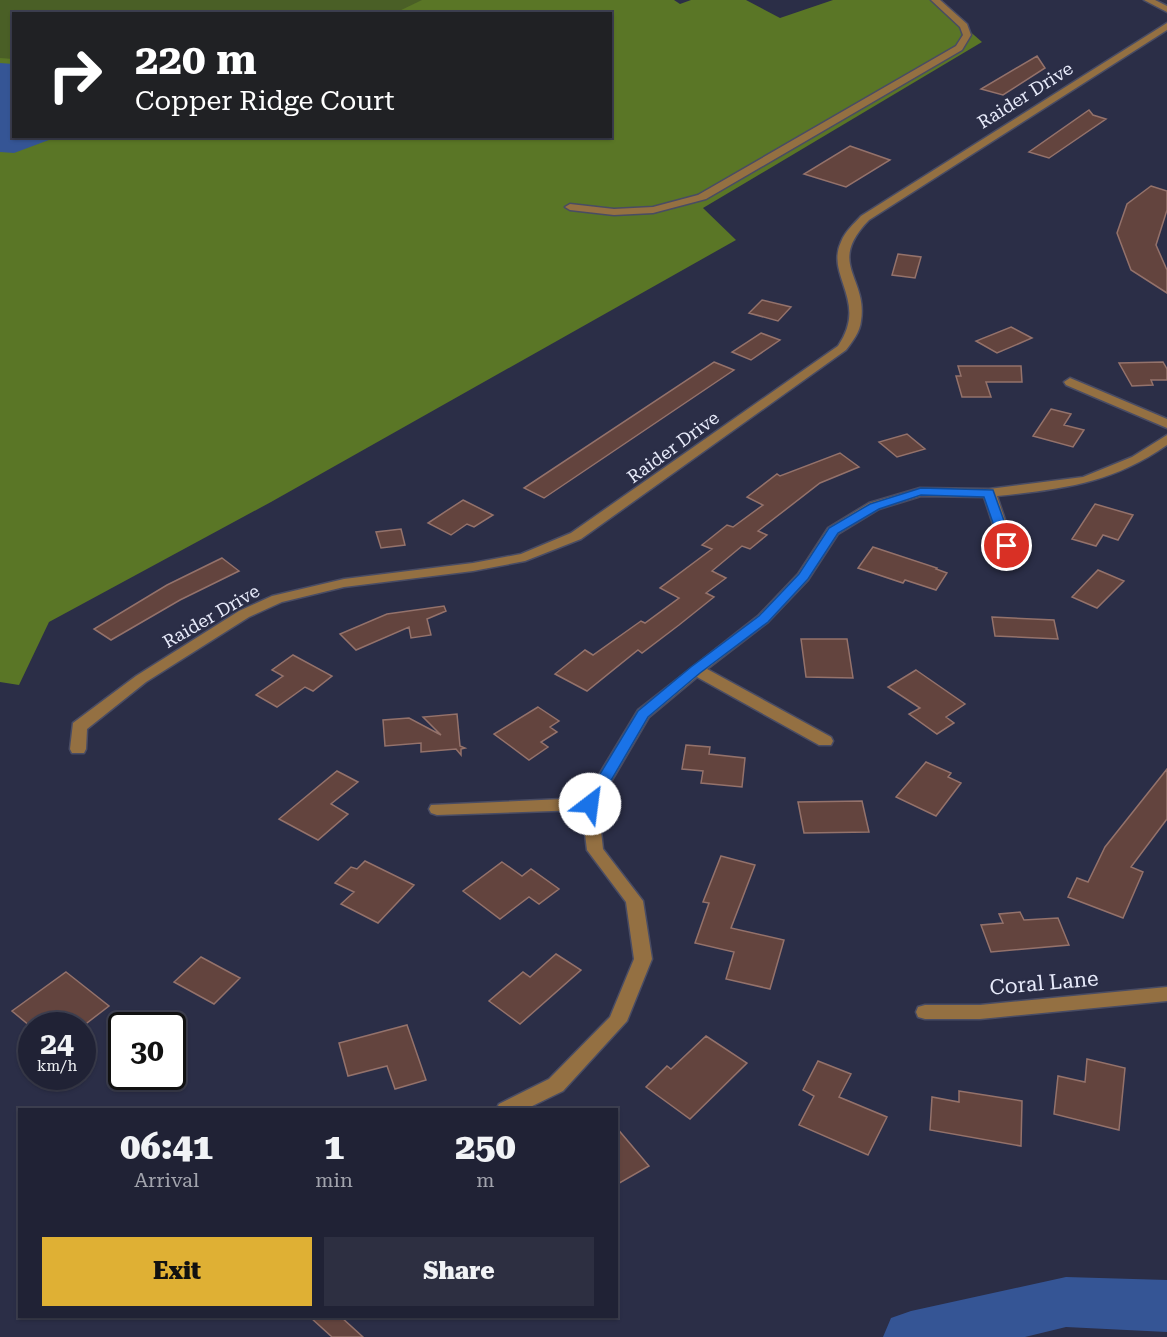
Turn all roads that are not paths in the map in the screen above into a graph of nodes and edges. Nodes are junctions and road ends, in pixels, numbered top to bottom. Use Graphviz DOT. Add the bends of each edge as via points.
graph roads {
  1 [pos="935,0"];
  2 [pos="1148,0"];
  3 [pos="1167,9"];
  4 [pos="1167,26"];
  5 [pos="570,207"];
  6 [pos="1070,382"];
  7 [pos="1167,424"];
  8 [pos="1167,439"];
  9 [pos="989,493"];
  10 [pos="1013,564"];
  11 [pos="696,670"];
  12 [pos="825,741"];
  13 [pos="78,749"];
  14 [pos="590,804"];
  15 [pos="437,808"];
  16 [pos="1167,994"];
  17 [pos="925,1012"];
  18 [pos="510,1108"];
  1 -- 5 [label="street" via="964,26 967,34 959,48 702,196 653,210 614,212"];
  2 -- 3 [label="street"];
  4 -- 13 [label="street, Raider Drive" via="865,218 845,241 842,257 857,315 842,348 615,511 576,536 525,557 344,582 277,599 244,614 141,679 79,727"];
  6 -- 7 [label="street"];
  8 -- 9 [label="street" via="1137,460 1086,480"];
  9 -- 10 [label="street"];
  9 -- 11 [label="street" via="921,492 874,506 833,531 804,577 764,619"];
  11 -- 12 [label="street"];
  11 -- 14 [label="street" via="643,714"];
  14 -- 15 [label="street"];
  14 -- 18 [label="street" via="596,850 634,901 643,959 618,1021 556,1085"];
  16 -- 17 [label="street, Coral Lane" via="980,1012"];
}
